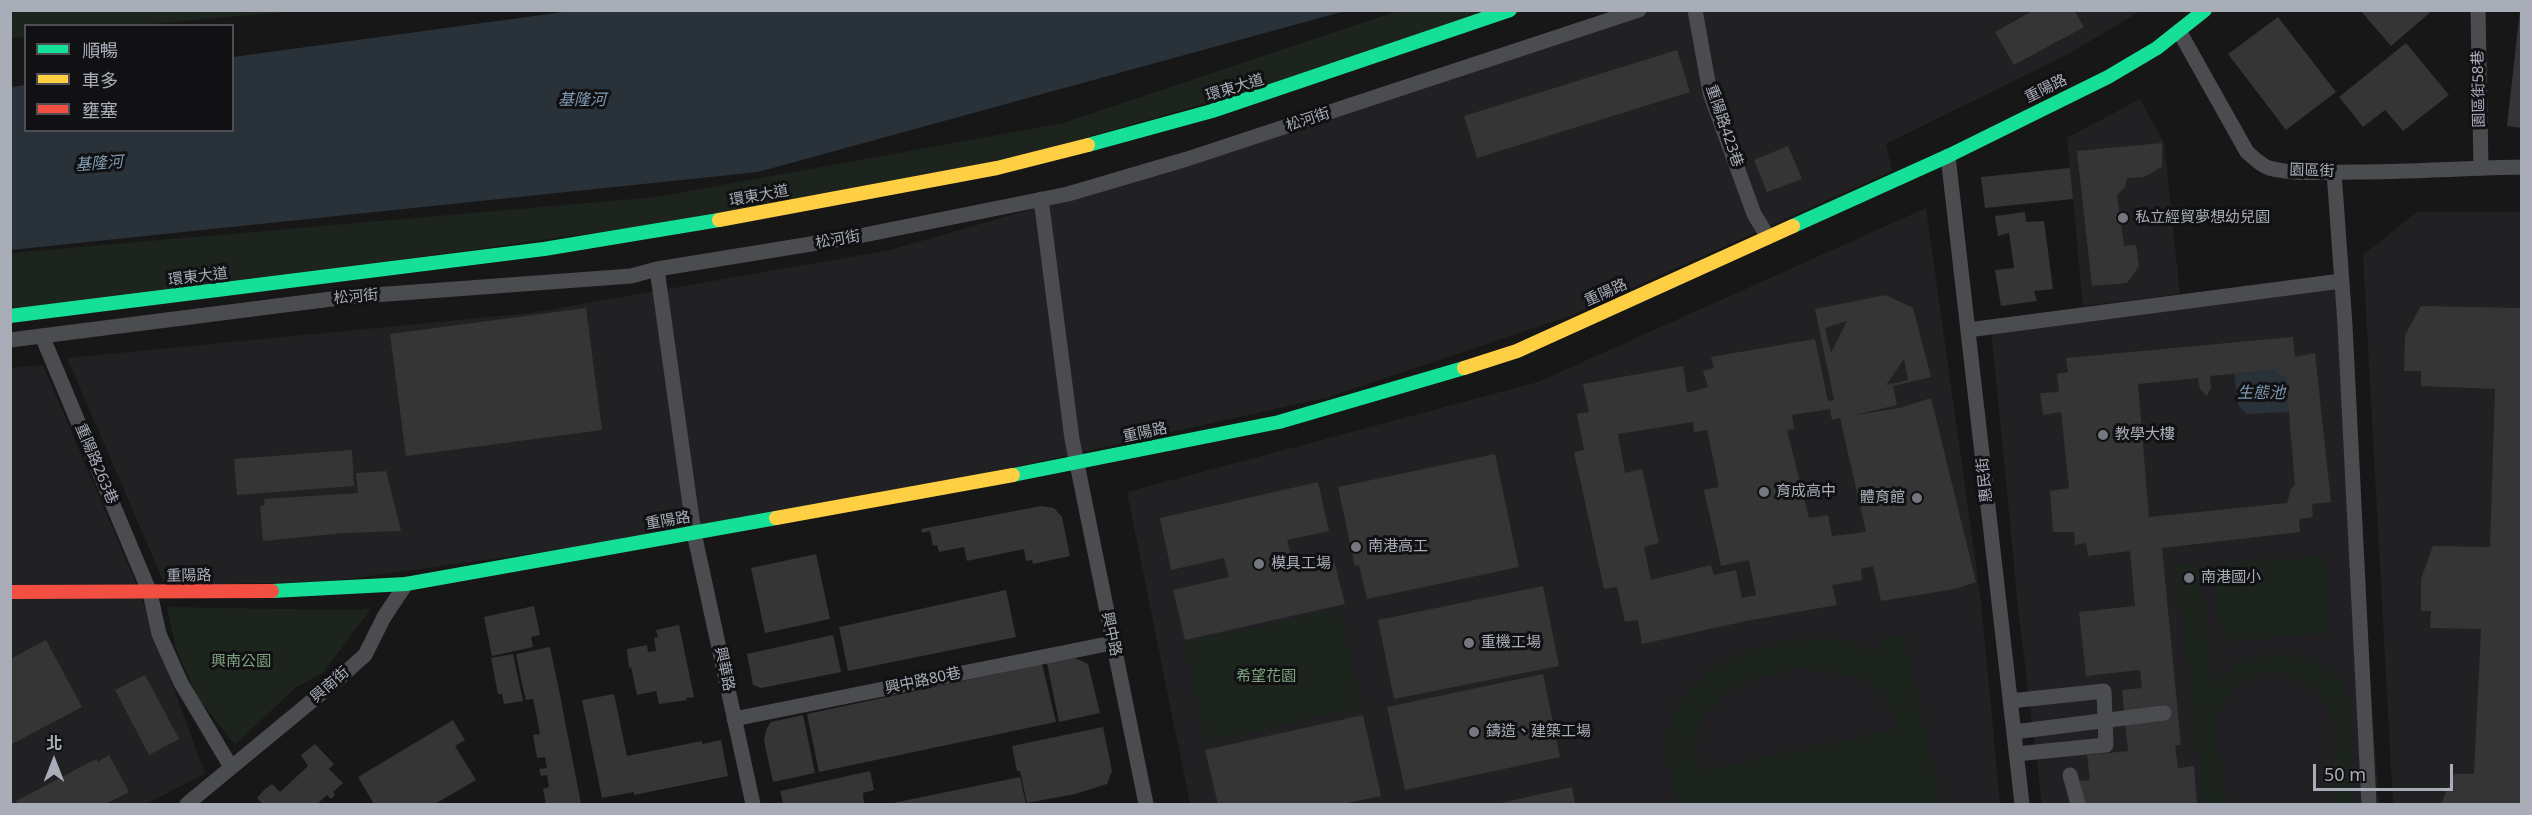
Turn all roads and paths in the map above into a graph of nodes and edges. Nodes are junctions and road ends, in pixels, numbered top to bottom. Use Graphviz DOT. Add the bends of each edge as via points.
graph roads {
  1 [pos="1509,10"];
  2 [pos="1639,10"];
  3 [pos="1695,10"];
  4 [pos="2205,10"];
  5 [pos="2478,10"];
  6 [pos="2179,31"];
  7 [pos="1948,156"];
  8 [pos="2522,167"];
  9 [pos="2481,168"];
  10 [pos="2334,172"];
  11 [pos="1041,200"];
  12 [pos="1768,237"];
  13 [pos="657,269"];
  14 [pos="2342,281"];
  15 [pos="10,317"];
  16 [pos="1968,330"];
  17 [pos="42,336"];
  18 [pos="10,340"];
  19 [pos="1076,464"];
  20 [pos="694,533"];
  21 [pos="406,584"];
  22 [pos="10,592"];
  23 [pos="150,592"];
  24 [pos="1112,643"];
  25 [pos="2010,701"];
  26 [pos="2164,713"];
  27 [pos="734,719"];
  28 [pos="2105,720"];
  29 [pos="2014,732"];
  30 [pos="2016,754"];
  31 [pos="231,767"];
  32 [pos="2070,776"];
  33 [pos="187,804"];
  34 [pos="753,804"];
  35 [pos="1141,804"];
  36 [pos="2022,804"];
  37 [pos="2078,804"];
  38 [pos="2369,804"];
  1 -- 15 [label="main road, 環東大道" via="1322,78 1084,150 656,231 356,274"];
  2 -- 11 [label="street, 松河街" via="1187,159"];
  3 -- 12 [label="street, 重陽路423巷" via="1710,93 1755,214"];
  4 -- 6 [label="main road, 重陽路"];
  5 -- 9 [label="street, 園區街58巷"];
  6 -- 7 [label="main road, 重陽路" via="2108,77"];
  6 -- 10 [label="street, 園區街" via="2247,152 2260,164 2301,172"];
  7 -- 12 [label="main road, 重陽路"];
  7 -- 16 [label="street, 惠民街"];
  8 -- 9 [label="street, 園區街"];
  9 -- 10 [label="street, 園區街"];
  10 -- 14 [label="street"];
  11 -- 13 [label="street, 松河街" via="854,237"];
  11 -- 19 [label="street, 興中路"];
  12 -- 19 [label="main road, 重陽路" via="1506,354 1427,380 1279,422"];
  13 -- 17 [label="street, 松河街" via="631,276 347,297"];
  13 -- 20 [label="street, 興華路"];
  14 -- 16 [label="street"];
  14 -- 38 [label="street"];
  16 -- 25 [label="street, 惠民街"];
  17 -- 18 [label="street, 松河街"];
  17 -- 23 [label="street, 重陽路263巷"];
  19 -- 20 [label="main road, 重陽路"];
  19 -- 24 [label="street, 興中路"];
  20 -- 21 [label="main road, 重陽路"];
  20 -- 27 [label="street, 興華路"];
  21 -- 23 [label="main road, 重陽路" via="307,591"];
  21 -- 31 [label="street, 興南街" via="365,655"];
  22 -- 23 [label="main road, 重陽路"];
  23 -- 31 [label="street" via="159,634 181,683"];
  24 -- 27 [label="street, 興中路80巷"];
  24 -- 35 [label="street, 興中路"];
  25 -- 28 [label="street" via="2103,691"];
  25 -- 29 [label="street, 惠民街"];
  26 -- 28 [label="street"];
  27 -- 34 [label="street, 興華路"];
  28 -- 29 [label="street"];
  28 -- 30 [label="street" via="2106,745"];
  29 -- 30 [label="street, 惠民街"];
  30 -- 36 [label="street, 惠民街"];
  31 -- 33 [label="street, 興南街"];
  32 -- 37 [label="street"];
}
